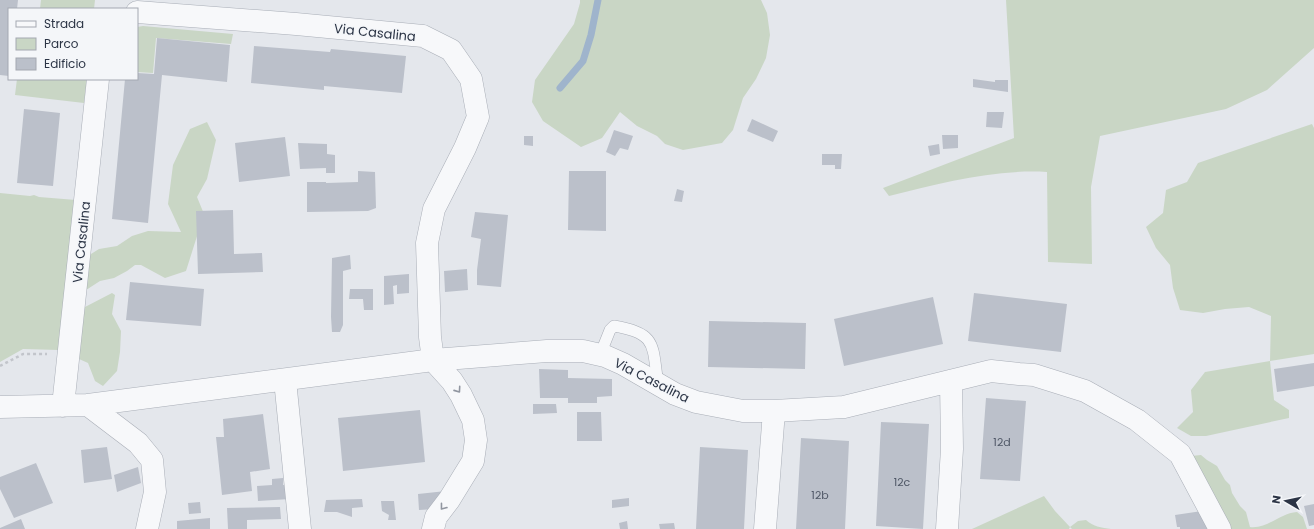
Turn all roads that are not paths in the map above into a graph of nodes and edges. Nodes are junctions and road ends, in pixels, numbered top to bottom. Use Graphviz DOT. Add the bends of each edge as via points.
graph roads {
  1 [pos="138,12"];
  2 [pos="98,80"];
  3 [pos="600,355"];
  4 [pos="433,360"];
  5 [pos="284,380"];
  6 [pos="951,380"];
  7 [pos="658,384"];
  8 [pos="88,405"];
  9 [pos="63,406"];
  10 [pos="0,407"];
  11 [pos="774,411"];
  12 [pos="147,529"];
  13 [pos="300,529"];
  14 [pos="433,529"];
  15 [pos="764,529"];
  16 [pos="947,529"];
  17 [pos="1220,529"];
  1 -- 4 [label="street, Via Casalina" via="423,36 451,50 472,79 478,117 434,209 427,243"];
  2 -- 9 [label="street, Via Casalina"];
  3 -- 4 [label="street, Via Casalina" via="583,351 547,351"];
  3 -- 7 [label="street, Via Casalina" via="623,364"];
  3 -- 7 [label="lane" via="614,326 636,331 647,337 653,348"];
  4 -- 5 [label="street, Via Casalina"];
  4 -- 14 [label="street, one-way" via="462,395 473,420 476,440 473,460 436,517"];
  5 -- 8 [label="street, Via Casalina"];
  5 -- 13 [label="street"];
  6 -- 11 [label="street, Via Casalina" via="844,407"];
  6 -- 16 [label="street" via="952,448"];
  6 -- 17 [label="street, Via Casalina" via="991,371 1034,375 1085,391 1137,420 1180,454"];
  7 -- 11 [label="street, Via Casalina" via="696,402 743,411"];
  8 -- 9 [label="street, Via Casalina"];
  8 -- 12 [label="street" via="138,443 152,460 155,492"];
  9 -- 10 [label="street, Via Casalina"];
  11 -- 15 [label="street"];
}
